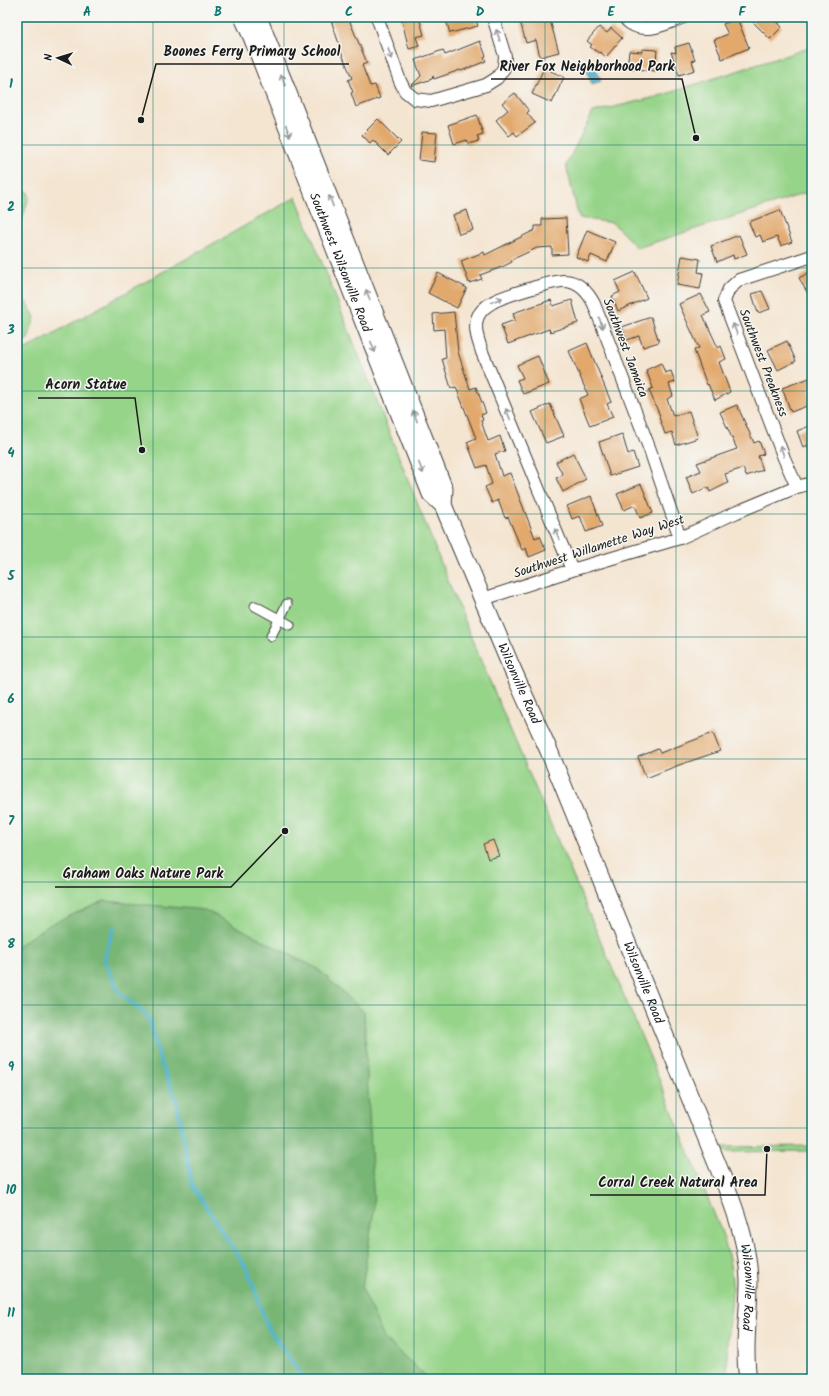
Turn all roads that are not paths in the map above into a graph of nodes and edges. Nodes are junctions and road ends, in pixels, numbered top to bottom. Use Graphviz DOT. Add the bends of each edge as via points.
graph roads {
  1 [pos="243,17"];
  2 [pos="258,17"];
  3 [pos="377,17"];
  4 [pos="493,17"];
  5 [pos="625,17"];
  6 [pos="684,17"];
  7 [pos="812,256"];
  8 [pos="812,483"];
  9 [pos="797,487"];
  10 [pos="443,505"];
  11 [pos="680,538"];
  12 [pos="572,570"];
  13 [pos="483,599"];
  14 [pos="287,604"];
  15 [pos="255,606"];
  16 [pos="280,620"];
  17 [pos="290,625"];
  18 [pos="271,636"];
  19 [pos="748,1379"];
  1 -- 10 [label="main road, Southwest Wilsonville Road, one-way" via="431,494"];
  10 -- 2 [label="main road, Southwest Wilsonville Road, one-way" via="444,489"];
  3 -- 4 [label="street, one-way" via="405,91 415,99 431,101 486,85 497,78 504,68 505,56"];
  5 -- 6 [label="street" via="638,28 649,29"];
  9 -- 7 [label="street, Southwest Preakness, one-way" via="724,301 729,289 739,280"];
  8 -- 9 [label="street, Southwest Willamette Way West"];
  9 -- 11 [label="street, Southwest Willamette Way West"];
  10 -- 13 [label="main road, Southwest Wilsonville Road"];
  11 -- 12 [label="street, Southwest Willamette Way West"];
  12 -- 11 [label="street, Southwest Jamaica, one-way" via="482,352 476,330 477,319 483,308 494,301 549,284 564,281 579,285 589,293 650,450"];
  12 -- 13 [label="street, Southwest Willamette Way West"];
  13 -- 19 [label="main road, Wilsonville Road" via="549,751 737,1215 749,1272 746,1353"];
  14 -- 16 [label="street"];
  15 -- 16 [label="street"];
  16 -- 17 [label="street"];
  16 -- 18 [label="street"];
}
